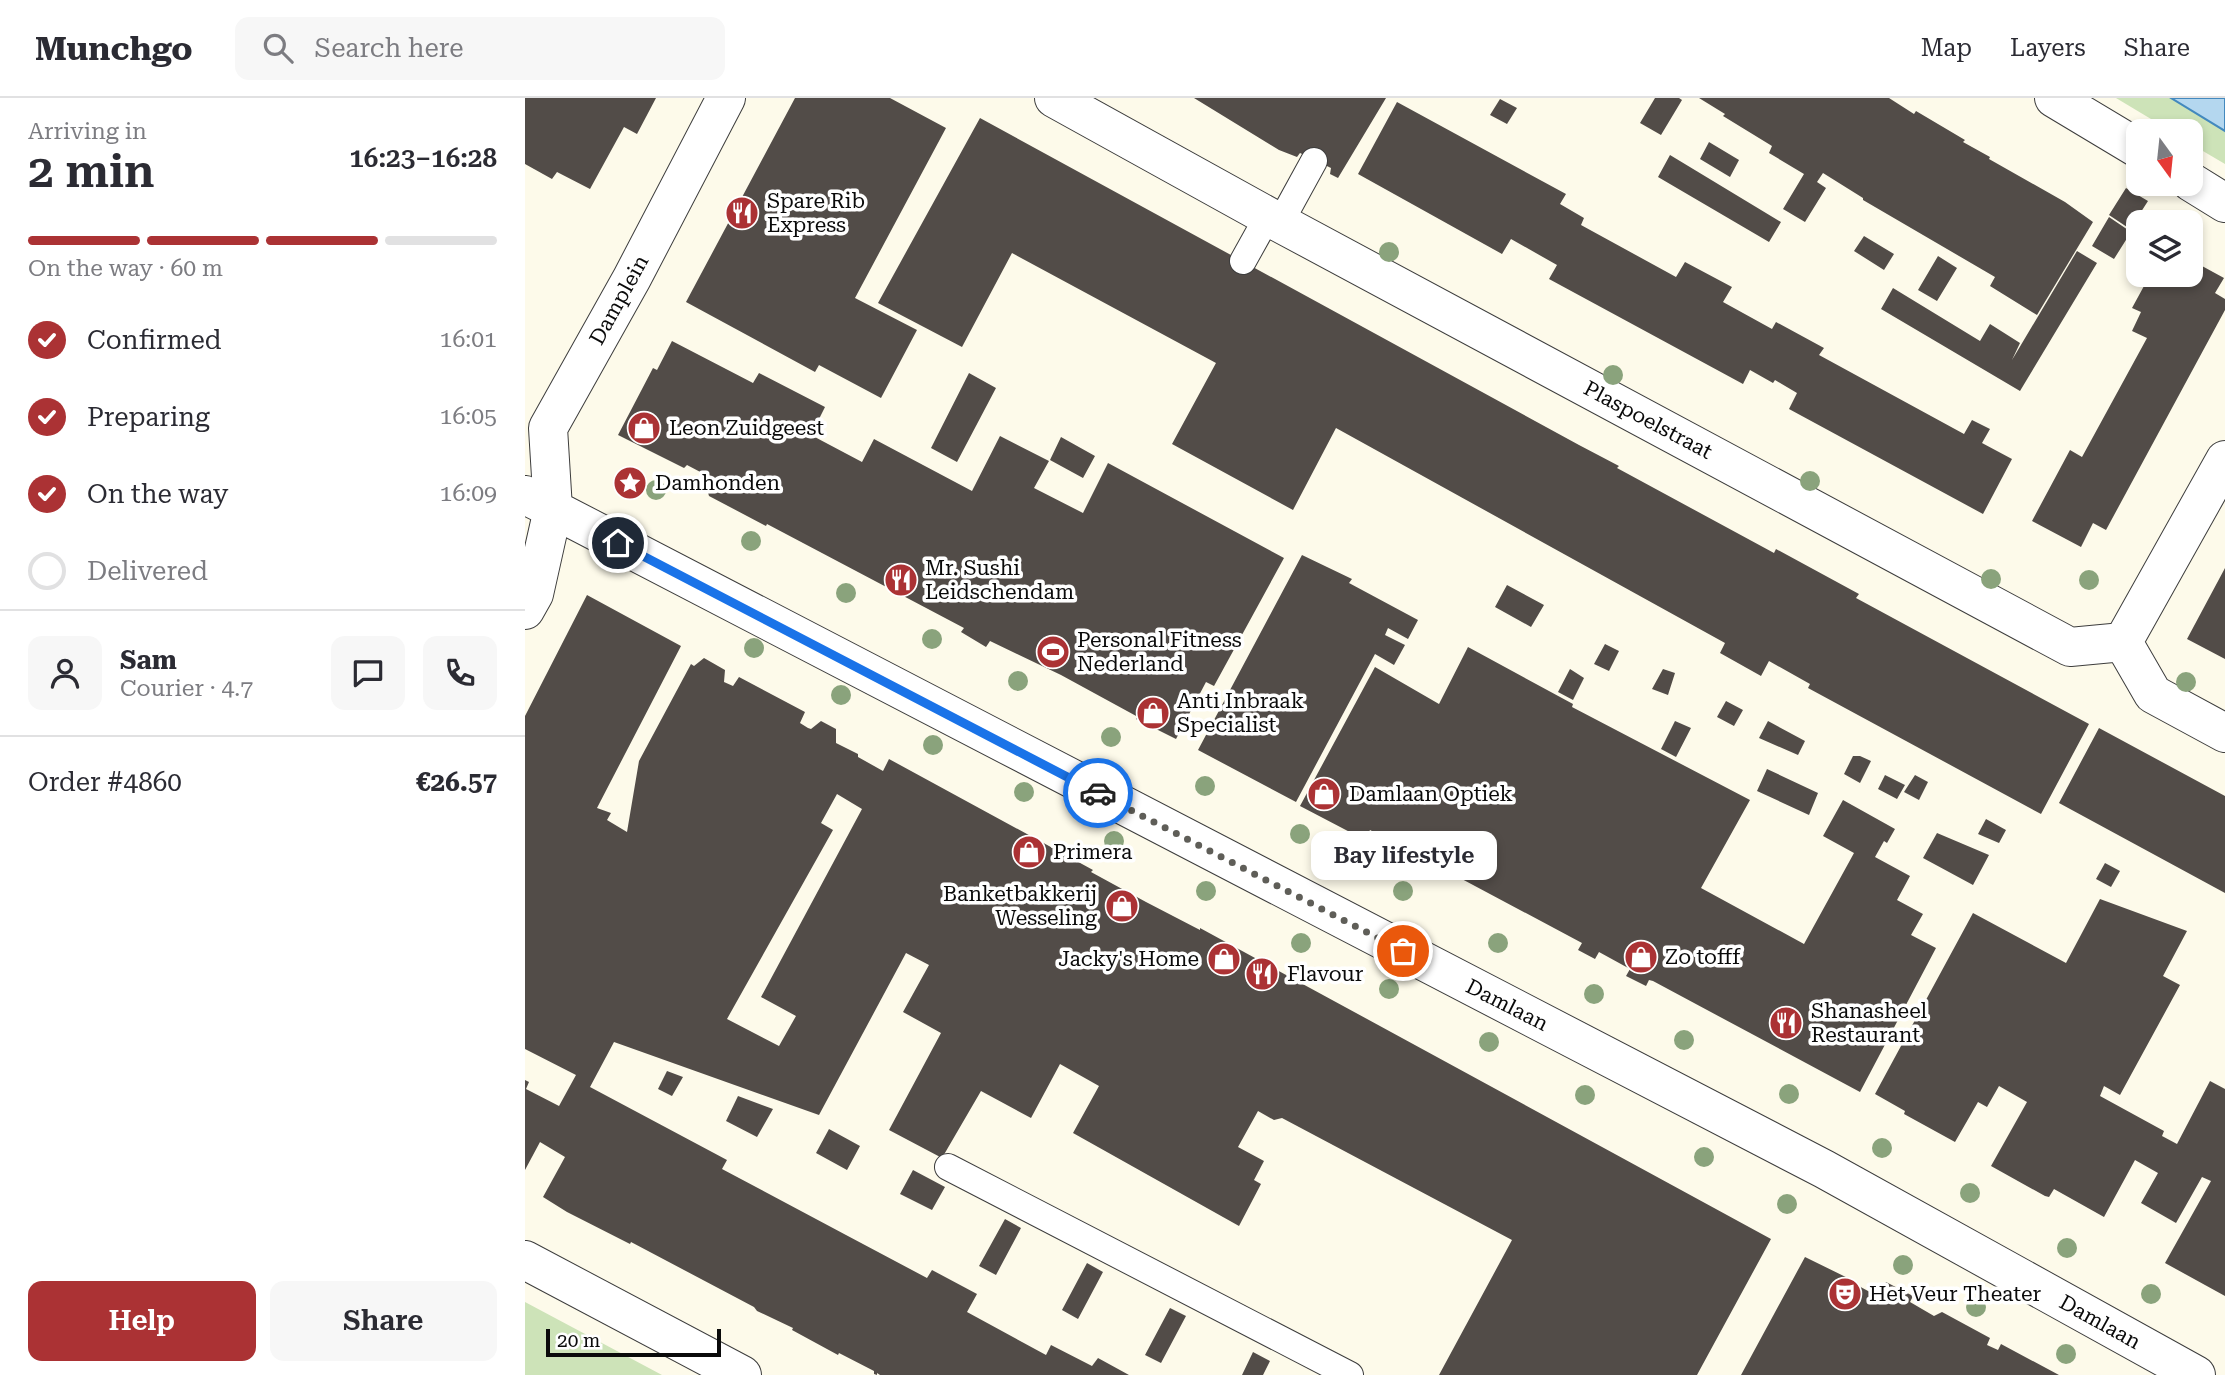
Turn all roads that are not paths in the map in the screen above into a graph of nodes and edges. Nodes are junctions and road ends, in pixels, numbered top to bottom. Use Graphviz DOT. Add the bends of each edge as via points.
graph roads {
  1 [pos="726,98"];
  2 [pos="1055,98"];
  3 [pos="2054,98"];
  4 [pos="2126,141"];
  5 [pos="1314,161"];
  6 [pos="2203,189"];
  7 [pos="2225,203"];
  8 [pos="1274,220"];
  9 [pos="1244,261"];
  10 [pos="2225,460"];
  11 [pos="539,502"];
  12 [pos="525,610"];
  13 [pos="2123,642"];
  14 [pos="2225,733"];
  15 [pos="949,1167"];
  16 [pos="525,1260"];
  17 [pos="742,1375"];
  18 [pos="1350,1375"];
  19 [pos="2196,1375"];
  1 -- 11 [label="street, Damplein" via="548,428"];
  2 -- 8 [label="street, Plaspoelstraat"];
  3 -- 4 [label="street"];
  5 -- 8 [label="lane"];
  6 -- 7 [label="street"];
  8 -- 9 [label="lane"];
  8 -- 13 [label="street, Plaspoelstraat" via="2070,647"];
  10 -- 13 [label="street"];
  11 -- 12 [label="street, Damplein" via="534,594"];
  11 -- 19 [label="street, Damlaan" via="1824,1169"];
  13 -- 14 [label="street" via="2153,694"];
  15 -- 18 [label="lane"];
  16 -- 17 [label="street"];
}
